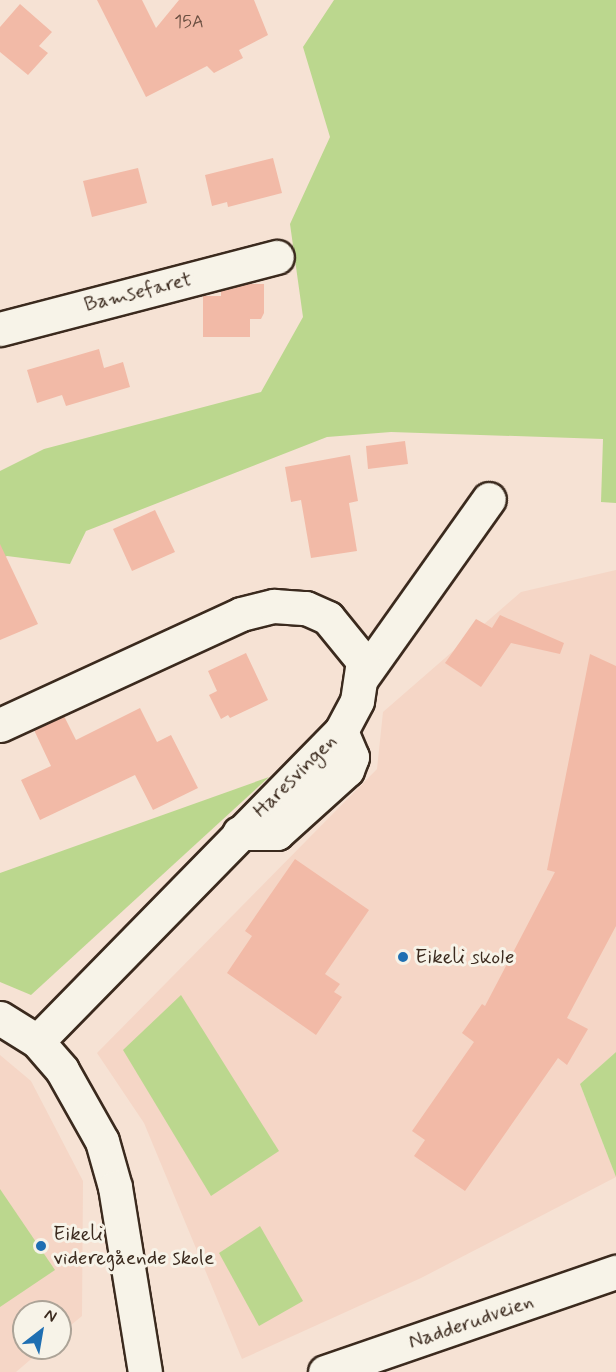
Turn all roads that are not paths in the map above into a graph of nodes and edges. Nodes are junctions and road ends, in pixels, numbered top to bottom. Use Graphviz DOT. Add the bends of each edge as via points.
graph roads {
  1 [pos="277,257"];
  2 [pos="0,329"];
  3 [pos="489,499"];
  4 [pos="363,676"];
  5 [pos="0,725"];
  6 [pos="0,1018"];
  7 [pos="37,1041"];
  8 [pos="616,1272"];
  9 [pos="145,1372"];
  10 [pos="325,1372"];
  1 -- 2 [label="street, Bamsefaret"];
  3 -- 4 [label="street, Haresvingen"];
  4 -- 5 [label="street" via="363,661 328,618 306,608 274,606 241,614"];
  4 -- 7 [label="street, Haresvingen" via="357,701 341,731"];
  6 -- 7 [label="street"];
  7 -- 9 [label="street" via="77,1092 102,1141 115,1187"];
  8 -- 10 [label="street, Nadderudveien"];
}
